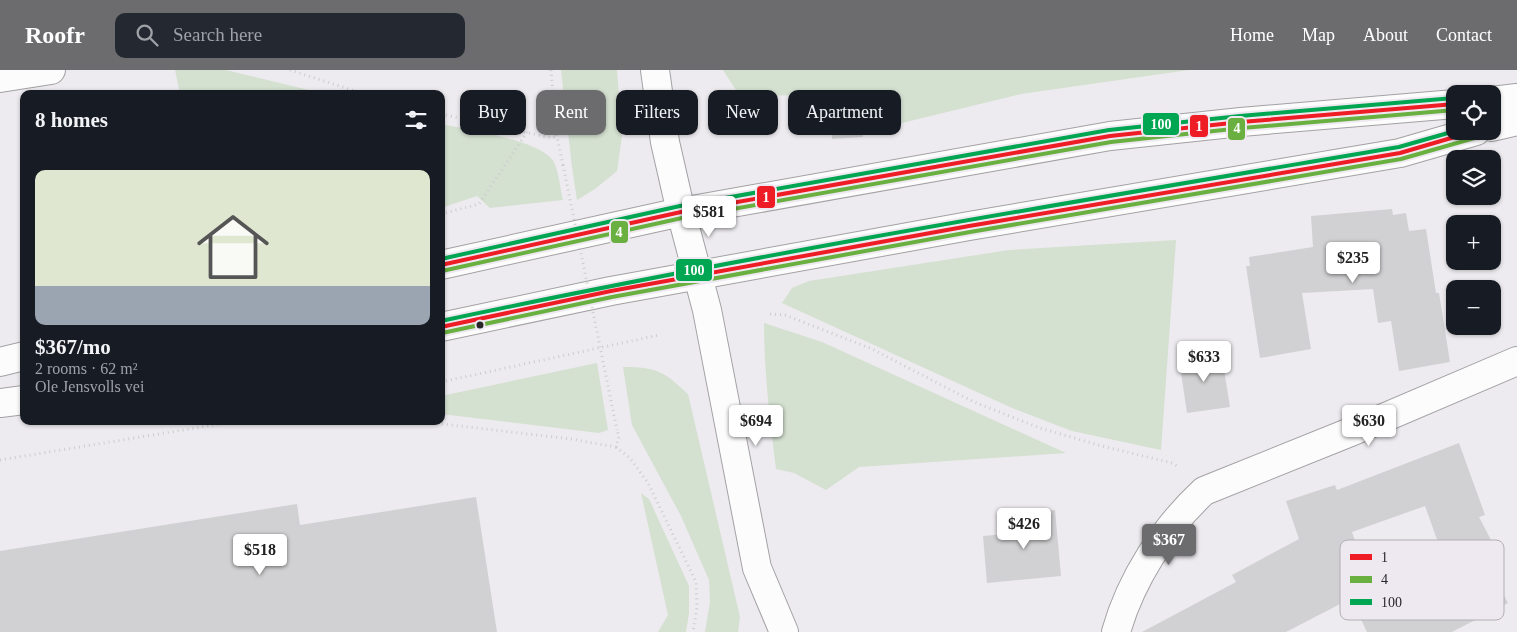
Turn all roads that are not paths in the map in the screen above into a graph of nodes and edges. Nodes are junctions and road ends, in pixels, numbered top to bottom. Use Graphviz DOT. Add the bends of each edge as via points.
graph roads {
  1 [pos="51,70"];
  2 [pos="655,70"];
  3 [pos="0,78"];
  4 [pos="1517,98"];
  5 [pos="1501,100"];
  6 [pos="1446,105"];
  7 [pos="1517,121"];
  8 [pos="1501,125"];
  9 [pos="1446,140"];
  10 [pos="680,212"];
  11 [pos="445,264"];
  12 [pos="697,276"];
  13 [pos="445,326"];
  14 [pos="20,357"];
  15 [pos="1517,360"];
  16 [pos="0,362"];
  17 [pos="20,400"];
  18 [pos="0,403"];
  19 [pos="784,632"];
  20 [pos="1116,632"];
  1 -- 3 [label="main road"];
  2 -- 10 [label="main road"];
  4 -- 5 [label="main road"];
  6 -- 10 [label="main road" via="1110,136"];
  7 -- 8 [label="main road"];
  9 -- 12 [label="main road" via="1400,153"];
  10 -- 11 [label="main road"];
  10 -- 12 [label="main road"];
  12 -- 13 [label="main road"];
  12 -- 19 [label="main road" via="710,325 757,568"];
  14 -- 16 [label="main road"];
  15 -- 20 [label="main road" via="1204,491 1185,508 1151,554"];
  17 -- 18 [label="main road"];
}
